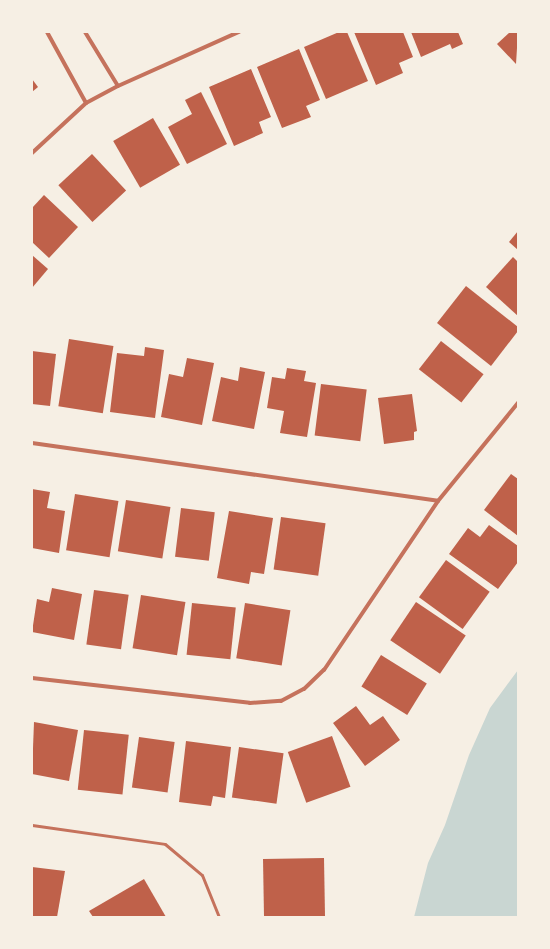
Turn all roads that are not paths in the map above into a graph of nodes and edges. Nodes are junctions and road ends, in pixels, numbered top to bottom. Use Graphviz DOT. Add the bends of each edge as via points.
graph roads {
  1 [pos="47,32"];
  2 [pos="85,32"];
  3 [pos="239,32"];
  4 [pos="118,86"];
  5 [pos="86,103"];
  6 [pos="32,153"];
  7 [pos="518,403"];
  8 [pos="32,444"];
  9 [pos="438,501"];
  10 [pos="32,678"];
  11 [pos="32,825"];
  12 [pos="219,917"];
  1 -- 5 [label="street"];
  2 -- 4 [label="street"];
  3 -- 4 [label="street"];
  4 -- 5 [label="street"];
  5 -- 6 [label="street"];
  7 -- 9 [label="street"];
  8 -- 9 [label="street"];
  9 -- 10 [label="street" via="324,670 304,689 281,701 250,703"];
  11 -- 12 [label="lane" via="165,844 202,875"];
}
